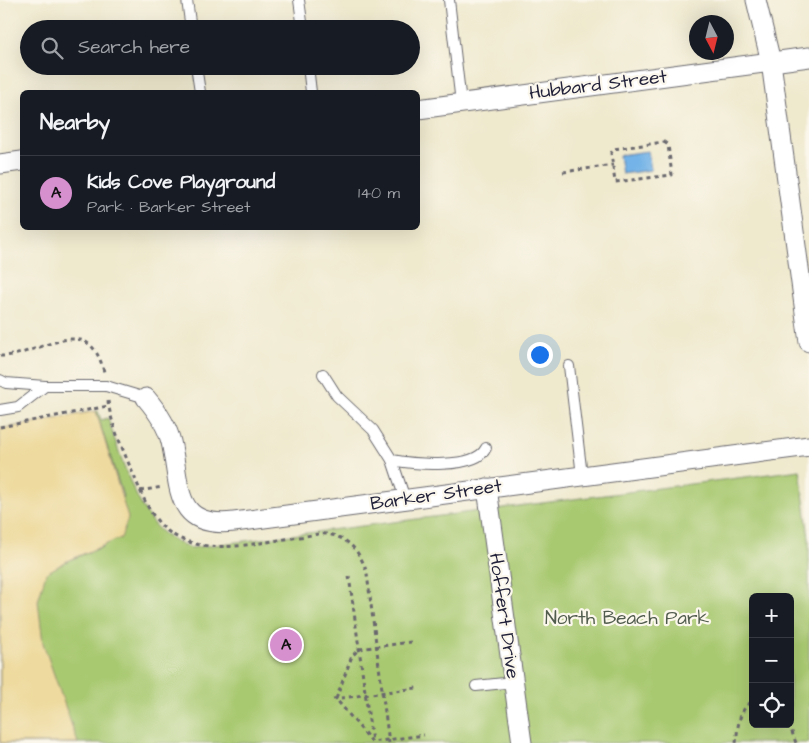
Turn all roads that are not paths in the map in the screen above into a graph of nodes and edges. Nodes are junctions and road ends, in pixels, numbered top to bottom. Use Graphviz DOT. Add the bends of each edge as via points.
graph roads {
  1 [pos="187,0"];
  2 [pos="299,0"];
  3 [pos="448,0"];
  4 [pos="756,0"];
  5 [pos="190,20"];
  6 [pos="302,20"];
  7 [pos="809,57"];
  8 [pos="771,62"];
  9 [pos="197,75"];
  10 [pos="309,75"];
  11 [pos="200,90"];
  12 [pos="311,90"];
  13 [pos="461,103"];
  14 [pos="420,109"];
  15 [pos="20,161"];
  16 [pos="0,164"];
  17 [pos="809,342"];
  18 [pos="570,366"];
  19 [pos="323,374"];
  20 [pos="0,380"];
  21 [pos="45,386"];
  22 [pos="146,398"];
  23 [pos="0,410"];
  24 [pos="809,446"];
  25 [pos="486,448"];
  26 [pos="392,460"];
  27 [pos="582,476"];
  28 [pos="487,488"];
  29 [pos="405,499"];
  30 [pos="514,682"];
  31 [pos="476,686"];
  32 [pos="522,743"];
  1 -- 5 [label="lane"];
  2 -- 6 [label="lane"];
  3 -- 13 [label="lane"];
  4 -- 8 [label="street"];
  7 -- 8 [label="street, Hubbard Street"];
  8 -- 13 [label="street, Hubbard Street"];
  8 -- 17 [label="street"];
  9 -- 11 [label="lane"];
  10 -- 12 [label="lane"];
  13 -- 14 [label="street, Hubbard Street"];
  15 -- 16 [label="street"];
  18 -- 27 [label="lane"];
  19 -- 26 [label="lane" via="337,396 373,430"];
  20 -- 21 [label="lane"];
  21 -- 22 [label="lane" via="106,386"];
  21 -- 23 [label="lane" via="18,407"];
  22 -- 29 [label="street, Barker Street" via="159,414 171,440 183,504 194,516 206,522 224,523"];
  24 -- 27 [label="street, Barker Street"];
  25 -- 26 [label="lane" via="483,455 475,459 444,463 421,465"];
  26 -- 29 [label="lane"];
  27 -- 28 [label="street, Barker Street"];
  28 -- 29 [label="street, Barker Street"];
  28 -- 30 [label="street, Hoffert Drive"];
  30 -- 31 [label="lane"];
  30 -- 32 [label="street, Hoffert Drive"];
}
